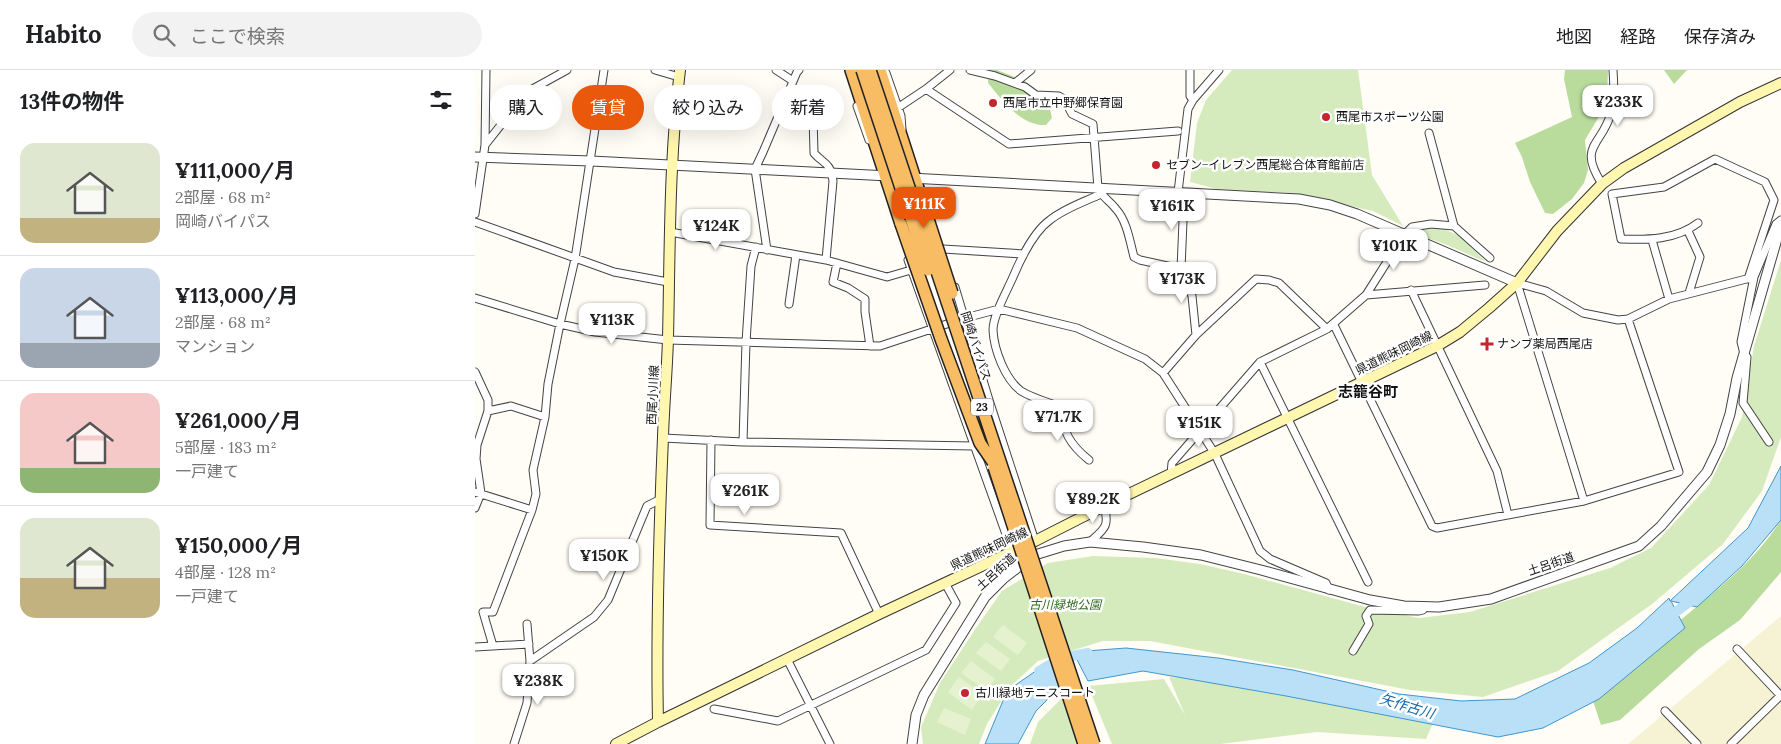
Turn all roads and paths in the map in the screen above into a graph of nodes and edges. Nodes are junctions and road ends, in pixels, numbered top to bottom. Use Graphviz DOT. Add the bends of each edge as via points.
graph roads {
  1 [pos="486,70"];
  2 [pos="567,70"];
  3 [pos="604,70"];
  4 [pos="655,70"];
  5 [pos="776,70"];
  6 [pos="799,70"];
  7 [pos="846,70"];
  8 [pos="851,70"];
  9 [pos="861,70"];
  10 [pos="870,70"];
  11 [pos="879,70"];
  12 [pos="885,70"];
  13 [pos="950,70"];
  14 [pos="970,70"];
  15 [pos="1031,70"];
  16 [pos="1190,70"];
  17 [pos="1219,70"];
  18 [pos="1613,70"];
  19 [pos="680,74"];
  20 [pos="793,80"];
  21 [pos="1015,83"];
  22 [pos="1781,84"];
  23 [pos="791,85"];
  24 [pos="926,89"];
  25 [pos="1193,100"];
  26 [pos="899,106"];
  27 [pos="772,129"];
  28 [pos="899,129"];
  29 [pos="813,130"];
  30 [pos="1178,131"];
  31 [pos="1429,133"];
  32 [pos="1094,137"];
  33 [pos="485,145"];
  34 [pos="878,155"];
  35 [pos="479,157"];
  36 [pos="591,161"];
  37 [pos="673,165"];
  38 [pos="755,169"];
  39 [pos="832,173"];
  40 [pos="885,176"];
  41 [pos="915,178"];
  42 [pos="1602,184"];
  43 [pos="1100,191"];
  44 [pos="1178,192"];
  45 [pos="922,199"];
  46 [pos="475,214"];
  47 [pos="1781,220"];
  48 [pos="900,221"];
  49 [pos="475,222"];
  50 [pos="1698,223"];
  51 [pos="1781,225"];
  52 [pos="1455,226"];
  53 [pos="1688,231"];
  54 [pos="670,232"];
  55 [pos="1405,235"];
  56 [pos="1652,240"];
  57 [pos="756,247"];
  58 [pos="943,249"];
  59 [pos="767,250"];
  60 [pos="1024,254"];
  61 [pos="796,255"];
  62 [pos="1490,258"];
  63 [pos="575,259"];
  64 [pos="827,260"];
  65 [pos="837,263"];
  66 [pos="1181,269"];
  67 [pos="911,270"];
  68 [pos="1751,278"];
  69 [pos="668,282"];
  70 [pos="1517,282"];
  71 [pos="1485,285"];
  72 [pos="1411,290"];
  73 [pos="1689,293"];
  74 [pos="1366,295"];
  75 [pos="475,298"];
  76 [pos="1669,299"];
  77 [pos="789,304"];
  78 [pos="999,309"];
  79 [pos="965,318"];
  80 [pos="1628,319"];
  81 [pos="559,324"];
  82 [pos="1330,327"];
  83 [pos="931,329"];
  84 [pos="1196,335"];
  85 [pos="668,340"];
  86 [pos="745,342"];
  87 [pos="870,346"];
  88 [pos="1437,346"];
  89 [pos="1744,354"];
  90 [pos="1261,362"];
  91 [pos="475,372"];
  92 [pos="1163,373"];
  93 [pos="1362,382"];
  94 [pos="479,385"];
  95 [pos="488,411"];
  96 [pos="545,417"];
  97 [pos="1287,417"];
  98 [pos="1201,431"];
  99 [pos="663,438"];
  100 [pos="992,438"];
  101 [pos="711,440"];
  102 [pos="743,442"];
  103 [pos="1769,442"];
  104 [pos="973,446"];
  105 [pos="1215,454"];
  106 [pos="1089,460"];
  107 [pos="993,462"];
  108 [pos="1171,474"];
  109 [pos="478,492"];
  110 [pos="661,499"];
  111 [pos="1584,501"];
  112 [pos="1104,506"];
  113 [pos="475,508"];
  114 [pos="532,510"];
  115 [pos="1508,515"];
  116 [pos="1035,541"];
  117 [pos="1090,542"];
  118 [pos="1012,551"];
  119 [pos="1368,582"];
  120 [pos="945,583"];
  121 [pos="1329,590"];
  122 [pos="1424,606"];
  123 [pos="879,614"];
  124 [pos="527,624"];
  125 [pos="529,644"];
  126 [pos="493,646"];
  127 [pos="475,647"];
  128 [pos="1737,648"];
  129 [pos="1353,651"];
  130 [pos="787,659"];
  131 [pos="530,662"];
  132 [pos="1781,695"];
  133 [pos="811,704"];
  134 [pos="1081,707"];
  135 [pos="714,709"];
  136 [pos="1665,711"];
  137 [pos="658,722"];
  138 [pos="514,744"];
  139 [pos="616,744"];
  140 [pos="830,744"];
  141 [pos="912,744"];
  142 [pos="1084,744"];
  143 [pos="1093,744"];
  144 [pos="1098,744"];
  145 [pos="1697,744"];
  146 [pos="1731,744"];
  1 -- 33 [label="street"];
  2 -- 33 [label="street" via="527,92"];
  3 -- 36 [label="street"];
  4 -- 19 [label="street"];
  5 -- 20 [label="street"];
  6 -- 20 [label="street"];
  7 -- 34 [label="street" via="865,131"];
  8 -- 34 [label="highway, 23"];
  9 -- 107 [label="highway, 岡崎バイパス / 23, bridge"];
  10 -- 100 [label="highway, 岡崎バイパス / 23, bridge"];
  11 -- 28 [label="highway, 23"];
  12 -- 26 [label="street"];
  13 -- 24 [label="street"];
  14 -- 21 [label="street"];
  15 -- 21 [label="street"];
  16 -- 25 [label="street" via="1190,96"];
  17 -- 25 [label="street"];
  18 -- 42 [label="street" via="1611,112 1591,151 1594,171"];
  19 -- 37 [label="main road, 西尾小川線"];
  20 -- 23 [label="street"];
  21 -- 32 [label="street" via="1036,95 1064,99 1072,114 1093,124"];
  22 -- 42 [label="main road, 県道熊味岡崎線" via="1740,102 1624,168"];
  24 -- 26 [label="street"];
  24 -- 32 [label="street" via="1009,144"];
  25 -- 44 [label="street" via="1188,109"];
  26 -- 28 [label="street" via="903,128"];
  27 -- 38 [label="street"];
  28 -- 41 [label="highway, 23"];
  29 -- 39 [label="street" via="814,153 827,162"];
  30 -- 32 [label="street"];
  31 -- 52 [label="street"];
  32 -- 43 [label="street"];
  33 -- 35 [label="street"];
  34 -- 40 [label="highway, 23"];
  35 -- 36 [label="street"];
  35 -- 46 [label="street"];
  36 -- 37 [label="street"];
  36 -- 63 [label="street"];
  37 -- 38 [label="street"];
  37 -- 54 [label="main road, 西尾小川線"];
  38 -- 39 [label="street"];
  38 -- 59 [label="street"];
  39 -- 40 [label="street"];
  39 -- 64 [label="street"];
  40 -- 41 [label="street"];
  40 -- 48 [label="highway, 23"];
  41 -- 43 [label="street"];
  41 -- 45 [label="highway, 23"];
  42 -- 70 [label="main road, 県道熊味岡崎線" via="1557,231"];
  43 -- 44 [label="street"];
  43 -- 60 [label="street" via="1050,219 1040,228"];
  43 -- 66 [label="street" via="1123,220 1134,257"];
  44 -- 55 [label="street" via="1299,199 1357,214"];
  44 -- 66 [label="street" via="1183,221"];
  45 -- 58 [label="street" via="928,206"];
  45 -- 100 [label="highway, 23, bridge" via="964,332"];
  47 -- 68 [label="street" via="1776,224"];
  48 -- 67 [label="street" via="897,226"];
  48 -- 107 [label="highway, 23, bridge" via="980,443"];
  49 -- 63 [label="street"];
  50 -- 53 [label="street"];
  51 -- 89 [label="street"];
  52 -- 55 [label="street" via="1431,224 1412,227"];
  52 -- 62 [label="street"];
  53 -- 56 [label="street"];
  53 -- 73 [label="street" via="1700,257"];
  54 -- 57 [label="street"];
  54 -- 69 [label="main road, 西尾小川線"];
  55 -- 70 [label="street"];
  55 -- 74 [label="street"];
  56 -- 68 [label="street" via="1621,239 1612,194 1664,187 1715,159 1765,182 1774,200"];
  56 -- 76 [label="street"];
  57 -- 59 [label="street"];
  57 -- 86 [label="street" via="751,266"];
  58 -- 60 [label="street"];
  58 -- 79 [label="street"];
  59 -- 61 [label="street"];
  60 -- 78 [label="street"];
  61 -- 64 [label="street"];
  61 -- 77 [label="street"];
  63 -- 69 [label="street" via="614,272"];
  63 -- 81 [label="street"];
  64 -- 65 [label="street"];
  65 -- 67 [label="street" via="887,277"];
  65 -- 87 [label="street" via="833,282 865,299"];
  66 -- 84 [label="street" via="1192,296"];
  67 -- 83 [label="street"];
  68 -- 73 [label="street"];
  68 -- 89 [label="street" via="1741,342"];
  69 -- 85 [label="main road, 西尾小川線"];
  70 -- 80 [label="street" via="1546,291 1583,313"];
  70 -- 88 [label="main road, 県道熊味岡崎線" via="1460,332"];
  70 -- 111 [label="street"];
  71 -- 72 [label="street"];
  72 -- 74 [label="street"];
  72 -- 88 [label="street"];
  73 -- 76 [label="street"];
  74 -- 82 [label="street"];
  75 -- 81 [label="street"];
  76 -- 80 [label="street"];
  78 -- 79 [label="street"];
  78 -- 92 [label="street" via="1077,328 1145,359"];
  78 -- 106 [label="street" via="993,329 1002,367 1021,391 1060,407 1062,424 1070,441"];
  79 -- 83 [label="street"];
  79 -- 116 [label="street"];
  80 -- 111 [label="street" via="1679,472"];
  81 -- 85 [label="street" via="595,332"];
  81 -- 96 [label="street"];
  82 -- 84 [label="street" via="1279,283 1255,279"];
  82 -- 90 [label="street"];
  82 -- 93 [label="street"];
  83 -- 87 [label="street" via="880,346"];
  83 -- 104 [label="street"];
  84 -- 92 [label="street"];
  85 -- 86 [label="street"];
  85 -- 99 [label="main road, 西尾小川線"];
  86 -- 87 [label="street"];
  86 -- 102 [label="street"];
  88 -- 93 [label="main road, 県道熊味岡崎線"];
  88 -- 115 [label="street" via="1497,471"];
  89 -- 103 [label="street" via="1747,365 1743,403"];
  89 -- 122 [label="street, 土呂街道" via="1725,430 1707,472 1661,526 1639,546 1491,599 1439,607"];
  90 -- 97 [label="street"];
  90 -- 98 [label="street"];
  91 -- 94 [label="street"];
  92 -- 98 [label="street"];
  93 -- 97 [label="main road, 県道熊味岡崎線"];
  93 -- 115 [label="street" via="1432,526 1437,528"];
  94 -- 95 [label="street" via="488,400"];
  95 -- 96 [label="street" via="511,406"];
  95 -- 109 [label="street" via="477,445"];
  96 -- 114 [label="street" via="533,470 536,494"];
  97 -- 105 [label="main road, 県道熊味岡崎線"];
  97 -- 119 [label="street"];
  98 -- 105 [label="street"];
  98 -- 108 [label="street" via="1172,463"];
  99 -- 101 [label="street"];
  99 -- 110 [label="main road, 西尾小川線"];
  100 -- 134 [label="highway, 岡崎バイパス / 23, bridge"];
  101 -- 102 [label="street"];
  101 -- 123 [label="street" via="710,525 841,533"];
  102 -- 104 [label="street"];
  104 -- 118 [label="street"];
  105 -- 108 [label="main road, 県道熊味岡崎線"];
  105 -- 121 [label="street" via="1260,551 1270,559 1326,583"];
  107 -- 142 [label="highway, 岡崎バイパス / 23, bridge"];
  108 -- 112 [label="main road, 県道熊味岡崎線"];
  109 -- 113 [label="street"];
  109 -- 114 [label="street"];
  110 -- 131 [label="street" via="647,506 608,600 594,617"];
  110 -- 137 [label="main road, 西尾小川線"];
  111 -- 115 [label="street"];
  112 -- 116 [label="main road, 県道熊味岡崎線"];
  112 -- 117 [label="street" via="1108,518 1104,529"];
  114 -- 126 [label="street" via="493,612 483,612"];
  116 -- 118 [label="main road, 県道熊味岡崎線"];
  117 -- 121 [label="street, 土呂街道" via="1201,555"];
  117 -- 141 [label="street, 土呂街道" via="1038,554 985,597 923,695"];
  118 -- 120 [label="main road, 県道熊味岡崎線"];
  120 -- 123 [label="main road, 県道熊味岡崎線"];
  120 -- 133 [label="street" via="956,603 926,650"];
  121 -- 122 [label="street, 土呂街道" via="1404,606"];
  122 -- 129 [label="street" via="1419,611 1369,611 1369,624"];
  123 -- 130 [label="main road, 県道熊味岡崎線"];
  124 -- 125 [label="street"];
  125 -- 126 [label="street"];
  125 -- 131 [label="street"];
  126 -- 127 [label="street"];
  128 -- 132 [label="street"];
  130 -- 133 [label="street"];
  130 -- 137 [label="main road, 県道熊味岡崎線"];
  131 -- 138 [label="street" via="527,704"];
  132 -- 146 [label="street"];
  133 -- 135 [label="street" via="778,721"];
  133 -- 140 [label="street"];
  134 -- 143 [label="highway, 岡崎バイパス / 23, bridge"];
  134 -- 144 [label="highway, 23, bridge"];
  136 -- 145 [label="street"];
  137 -- 139 [label="main road, 県道熊味岡崎線"];
}
